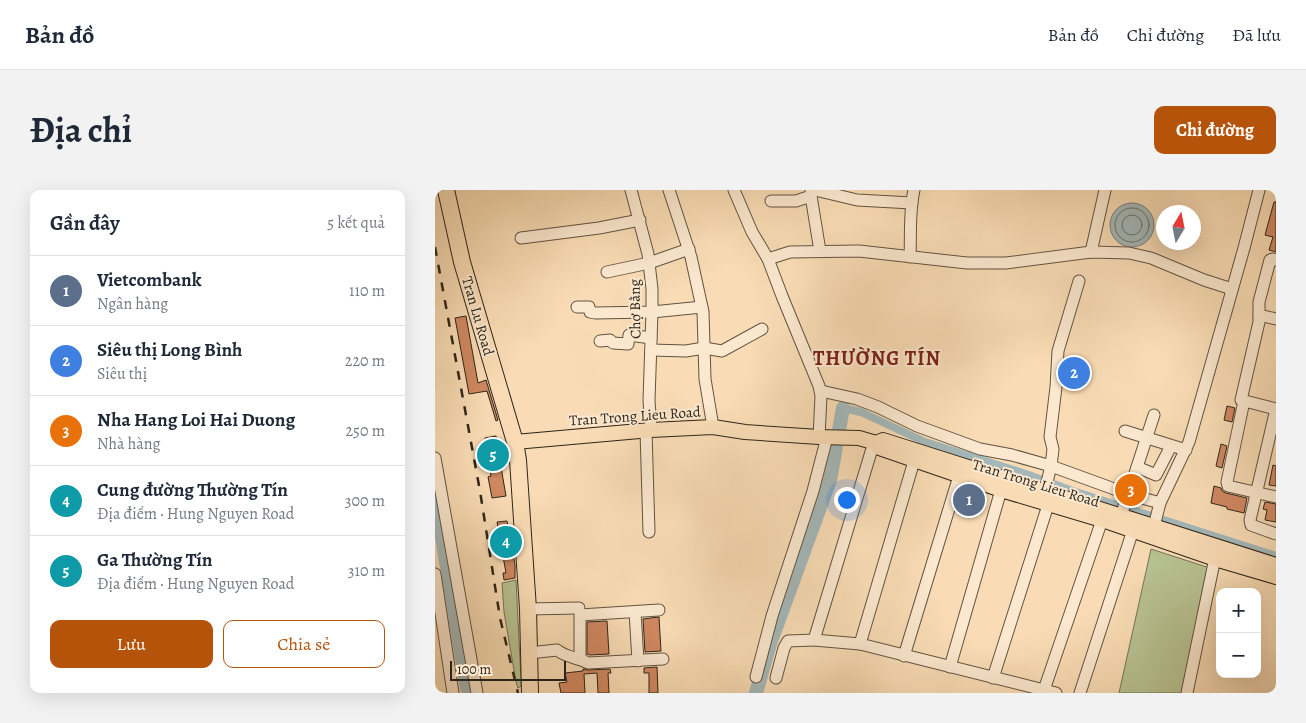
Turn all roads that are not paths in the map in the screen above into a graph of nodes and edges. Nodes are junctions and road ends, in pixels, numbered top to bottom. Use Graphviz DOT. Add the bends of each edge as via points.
graph roads {
  1 [pos="446,190"];
  2 [pos="631,190"];
  3 [pos="669,190"];
  4 [pos="734,190"];
  5 [pos="914,190"];
  6 [pos="1105,190"];
  7 [pos="1259,190"];
  8 [pos="812,192"];
  9 [pos="771,201"];
  10 [pos="912,203"];
  11 [pos="639,220"];
  12 [pos="521,238"];
  13 [pos="689,249"];
  14 [pos="820,251"];
  15 [pos="1091,252"];
  16 [pos="910,257"];
  17 [pos="768,259"];
  18 [pos="1276,260"];
  19 [pos="649,263"];
  20 [pos="607,272"];
  21 [pos="1079,281"];
  22 [pos="1232,289"];
  23 [pos="577,307"];
  24 [pos="702,307"];
  25 [pos="652,312"];
  26 [pos="1259,316"];
  27 [pos="1276,319"];
  28 [pos="762,329"];
  29 [pos="651,338"];
  30 [pos="600,341"];
  31 [pos="704,348"];
  32 [pos="651,350"];
  33 [pos="821,391"];
  34 [pos="1244,401"];
  35 [pos="1276,409"];
  36 [pos="1155,415"];
  37 [pos="713,427"];
  38 [pos="649,430"];
  39 [pos="1125,431"];
  40 [pos="823,437"];
  41 [pos="1147,438"];
  42 [pos="515,442"];
  43 [pos="875,442"];
  44 [pos="1171,446"];
  45 [pos="1186,450"];
  46 [pos="435,458"];
  47 [pos="914,461"];
  48 [pos="1051,467"];
  49 [pos="1137,467"];
  50 [pos="959,476"];
  51 [pos="1001,490"];
  52 [pos="1256,493"];
  53 [pos="1047,494"];
  54 [pos="1276,497"];
  55 [pos="1160,504"];
  56 [pos="1124,506"];
  57 [pos="1102,520"];
  58 [pos="1154,526"];
  59 [pos="1133,530"];
  60 [pos="649,532"];
  61 [pos="1276,534"];
  62 [pos="1216,552"];
  63 [pos="1276,565"];
  64 [pos="435,574"];
  65 [pos="1276,577"];
  66 [pos="436,588"];
  67 [pos="579,608"];
  68 [pos="528,609"];
  69 [pos="659,610"];
  70 [pos="635,612"];
  71 [pos="814,640"];
  72 [pos="860,644"];
  73 [pos="529,653"];
  74 [pos="904,656"];
  75 [pos="580,659"];
  76 [pos="663,659"];
  77 [pos="638,661"];
  78 [pos="950,667"];
  79 [pos="756,677"];
  80 [pos="776,678"];
  81 [pos="993,678"];
  82 [pos="1044,690"];
  83 [pos="453,693"];
  84 [pos="477,693"];
  85 [pos="530,693"];
  86 [pos="1056,693"];
  87 [pos="1080,693"];
  88 [pos="1187,693"];
  1 -- 42 [label="highway, Tran Lu Road" via="462,262"];
  2 -- 11 [label="street, Chợ Bằng"];
  3 -- 13 [label="street"];
  4 -- 17 [label="street"];
  5 -- 10 [label="street"];
  6 -- 15 [label="street"];
  7 -- 22 [label="street"];
  8 -- 9 [label="street" via="796,202"];
  8 -- 10 [label="street" via="857,200"];
  8 -- 14 [label="street"];
  10 -- 16 [label="street"];
  11 -- 12 [label="street"];
  11 -- 19 [label="street, Chợ Bằng"];
  13 -- 19 [label="street"];
  13 -- 24 [label="street"];
  14 -- 16 [label="street" via="859,251"];
  14 -- 17 [label="street" via="790,252"];
  15 -- 16 [label="street" via="1006,263"];
  15 -- 22 [label="street" via="1129,253 1151,258"];
  17 -- 33 [label="street"];
  18 -- 26 [label="street" via="1270,260 1259,302"];
  19 -- 20 [label="street"];
  19 -- 25 [label="street, Chợ Bằng"];
  21 -- 48 [label="street" via="1058,351"];
  22 -- 45 [label="street"];
  23 -- 25 [label="street" via="589,307 590,312 595,313"];
  24 -- 25 [label="street"];
  24 -- 31 [label="street"];
  25 -- 29 [label="street, Chợ Bằng"];
  26 -- 27 [label="street"];
  26 -- 34 [label="street" via="1241,400"];
  28 -- 31 [label="street" via="722,351"];
  29 -- 30 [label="street" via="629,336 628,344"];
  29 -- 32 [label="street, Chợ Bằng"];
  31 -- 32 [label="street"];
  31 -- 37 [label="street" via="705,379"];
  32 -- 38 [label="street, Chợ Bằng"];
  33 -- 40 [label="street"];
  33 -- 48 [label="street" via="879,406 917,426 980,448"];
  34 -- 35 [label="street"];
  34 -- 52 [label="street" via="1227,482 1228,486"];
  35 -- 52 [label="street"];
  36 -- 41 [label="street"];
  37 -- 38 [label="main road, Tran Trong Lieu Road"];
  37 -- 40 [label="main road, Tran Trong Lieu Road"];
  38 -- 42 [label="main road, Tran Trong Lieu Road"];
  38 -- 60 [label="street, Chợ Bằng"];
  39 -- 41 [label="street"];
  40 -- 43 [label="main road, Tran Trong Lieu Road"];
  40 -- 79 [label="street" via="813,491 772,616"];
  41 -- 44 [label="street"];
  41 -- 49 [label="street"];
  42 -- 68 [label="highway, Tran Lu Road"];
  43 -- 47 [label="main road, Tran Trong Lieu Road" via="879,448"];
  43 -- 53 [label="main road, Tran Trong Lieu Road" via="883,440"];
  43 -- 71 [label="street"];
  44 -- 45 [label="street"];
  44 -- 49 [label="street" via="1157,475"];
  45 -- 55 [label="street"];
  46 -- 84 [label="street"];
  47 -- 50 [label="main road, Tran Trong Lieu Road"];
  47 -- 72 [label="street"];
  48 -- 53 [label="street"];
  48 -- 56 [label="street"];
  49 -- 56 [label="street"];
  50 -- 51 [label="main road, Tran Trong Lieu Road"];
  50 -- 74 [label="street"];
  51 -- 53 [label="main road, Tran Trong Lieu Road"];
  51 -- 78 [label="street"];
  52 -- 54 [label="street"];
  52 -- 61 [label="street" via="1251,525"];
  53 -- 56 [label="main road, Tran Trong Lieu Road"];
  53 -- 57 [label="main road, Tran Trong Lieu Road"];
  53 -- 81 [label="street"];
  55 -- 56 [label="street"];
  55 -- 58 [label="street"];
  56 -- 58 [label="main road, Tran Trong Lieu Road"];
  57 -- 59 [label="main road, Tran Trong Lieu Road"];
  57 -- 82 [label="street"];
  58 -- 62 [label="main road, Tran Trong Lieu Road"];
  59 -- 62 [label="main road, Tran Trong Lieu Road"];
  59 -- 87 [label="street"];
  62 -- 63 [label="main road, Tran Trong Lieu Road"];
  62 -- 65 [label="main road, Tran Trong Lieu Road"];
  62 -- 88 [label="street"];
  64 -- 66 [label="street"];
  66 -- 83 [label="street"];
  67 -- 68 [label="street"];
  68 -- 73 [label="highway, Tran Lu Road"];
  69 -- 70 [label="street"];
  70 -- 75 [label="street" via="580,615"];
  70 -- 77 [label="street"];
  71 -- 72 [label="street"];
  71 -- 80 [label="street" via="788,641"];
  72 -- 74 [label="street"];
  73 -- 75 [label="street" via="557,650"];
  73 -- 85 [label="highway, Tran Lu Road"];
  74 -- 78 [label="street"];
  75 -- 77 [label="street" via="588,663"];
  76 -- 77 [label="street"];
  78 -- 81 [label="street"];
  81 -- 82 [label="street"];
  82 -- 86 [label="street"];
}
